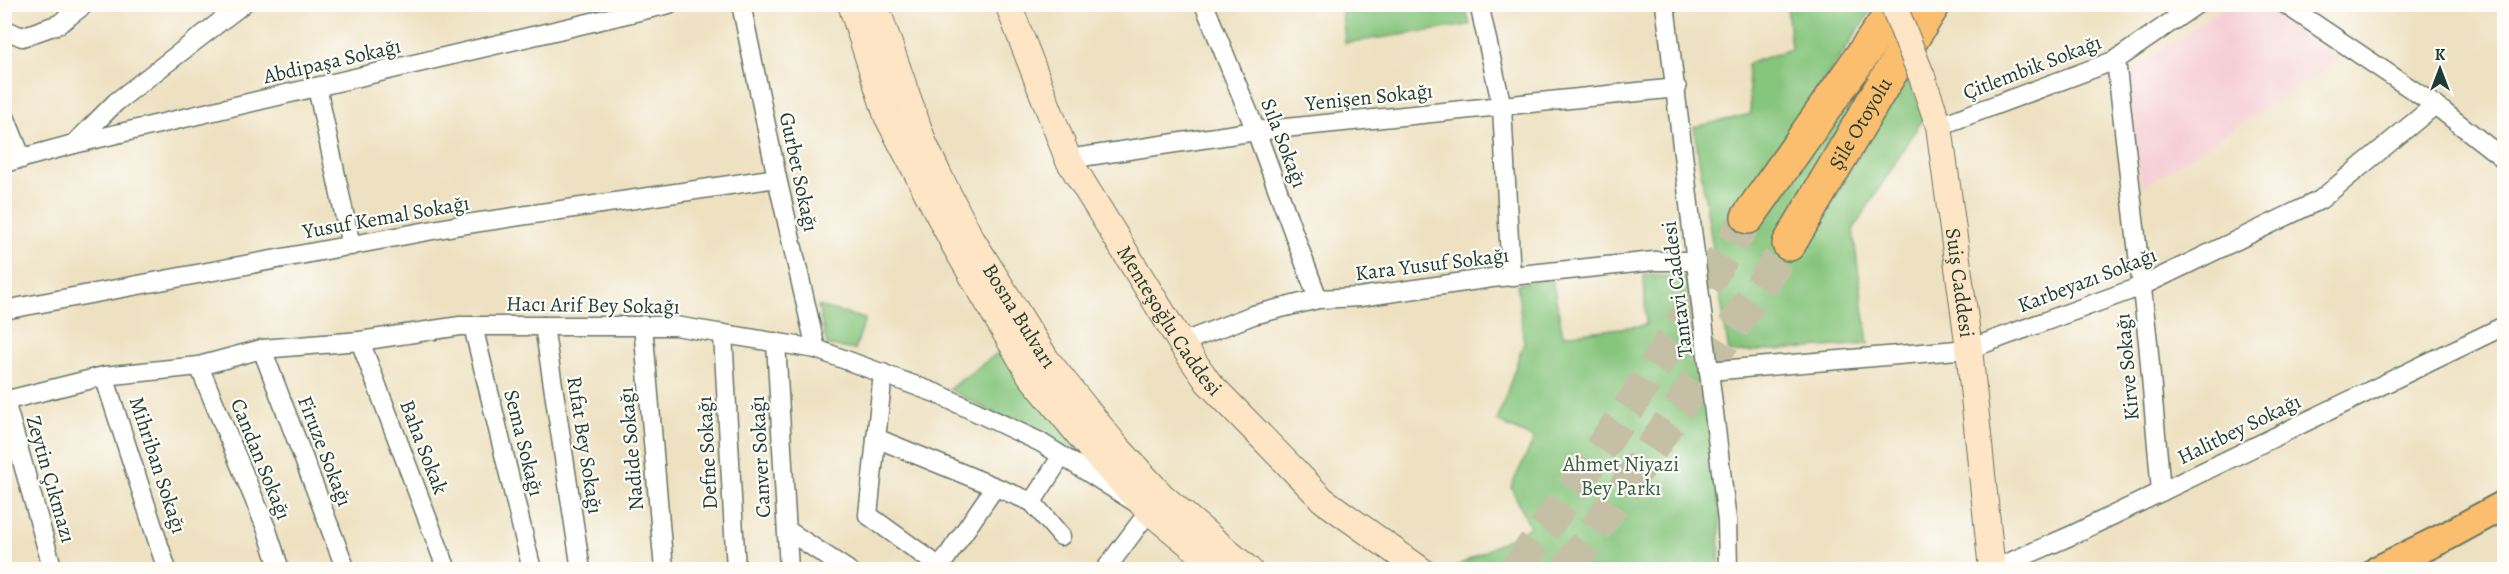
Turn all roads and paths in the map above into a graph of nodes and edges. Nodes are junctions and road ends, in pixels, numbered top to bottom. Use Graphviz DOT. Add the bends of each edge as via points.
graph roads {
  1 [pos="86,4"];
  2 [pos="243,4"];
  3 [pos="669,4"];
  4 [pos="741,4"];
  5 [pos="851,4"];
  6 [pos="875,4"];
  7 [pos="1008,4"];
  8 [pos="1204,4"];
  9 [pos="1479,4"];
  10 [pos="1665,4"];
  11 [pos="1893,4"];
  12 [pos="1898,4"];
  13 [pos="1934,4"];
  14 [pos="2197,4"];
  15 [pos="2285,4"];
  16 [pos="4,28"];
  17 [pos="2116,60"];
  18 [pos="317,87"];
  19 [pos="1677,88"];
  20 [pos="2436,105"];
  21 [pos="1502,106"];
  22 [pos="4,114"];
  23 [pos="1940,126"];
  24 [pos="1256,131"];
  25 [pos="75,144"];
  26 [pos="2502,151"];
  27 [pos="1068,159"];
  28 [pos="13,161"];
  29 [pos="777,178"];
  30 [pos="1748,217"];
  31 [pos="1789,244"];
  32 [pos="351,246"];
  33 [pos="1696,261"];
  34 [pos="1511,277"];
  35 [pos="2142,286"];
  36 [pos="1318,299"];
  37 [pos="4,310"];
  38 [pos="643,325"];
  39 [pos="473,326"];
  40 [pos="544,326"];
  41 [pos="2505,326"];
  42 [pos="723,334"];
  43 [pos="360,341"];
  44 [pos="776,342"];
  45 [pos="1180,343"];
  46 [pos="816,349"];
  47 [pos="1969,349"];
  48 [pos="262,350"];
  49 [pos="199,366"];
  50 [pos="1709,371"];
  51 [pos="883,373"];
  52 [pos="104,376"];
  53 [pos="5,401"];
  54 [pos="876,438"];
  55 [pos="1061,457"];
  56 [pos="995,487"];
  57 [pos="2161,492"];
  58 [pos="1032,502"];
  59 [pos="2505,505"];
  60 [pos="1149,511"];
  61 [pos="787,530"];
  62 [pos="1061,536"];
  63 [pos="942,568"];
  64 [pos="1420,569"];
  65 [pos="53,570"];
  66 [pos="167,570"];
  67 [pos="280,570"];
  68 [pos="346,570"];
  69 [pos="447,570"];
  70 [pos="532,570"];
  71 [pos="581,570"];
  72 [pos="664,570"];
  73 [pos="736,570"];
  74 [pos="789,570"];
  75 [pos="848,570"];
  76 [pos="1105,570"];
  77 [pos="1221,570"];
  78 [pos="1249,570"];
  79 [pos="1728,570"];
  80 [pos="1992,570"];
  81 [pos="2378,570"];
  1 -- 16 [label="street" via="58,24 22,37"];
  2 -- 25 [label="street" via="117,102"];
  3 -- 18 [label="street, Abdipaşa Sokağı"];
  4 -- 29 [label="street, Gurbet Sokağı"];
  5 -- 60 [label="main road, Bosna Bulvarı" via="887,116 955,246 1024,365 1094,453"];
  6 -- 78 [label="main road, Bosna Bulvarı" via="938,174 969,235 1046,358 1115,445 1162,496"];
  7 -- 27 [label="main road, Menteşoğlu Caddesi"];
  8 -- 24 [label="street, Sıla Sokağı"];
  9 -- 21 [label="street"];
  10 -- 19 [label="street, Tantavi Caddesi"];
  11 -- 23 [label="main road, Suiş Caddesi, bridge"];
  12 -- 30 [label="highway, Şile Otoyolu"];
  13 -- 31 [label="highway, Şile Otoyolu"];
  14 -- 17 [label="street, Çitlembik Sokağı"];
  15 -- 20 [label="street"];
  17 -- 23 [label="street, Çitlembik Sokağı"];
  17 -- 35 [label="street, Kirve Sokağı"];
  18 -- 25 [label="street, Abdipaşa Sokağı"];
  18 -- 32 [label="street"];
  19 -- 21 [label="street, Yenişen Sokağı"];
  19 -- 33 [label="street, Tantavi Caddesi"];
  20 -- 26 [label="street"];
  20 -- 35 [label="street, Karbeyazı Sokağı" via="2320,200"];
  21 -- 24 [label="street, Yenişen Sokağı"];
  21 -- 34 [label="street"];
  22 -- 28 [label="street"];
  23 -- 47 [label="main road, Suiş Caddesi"];
  24 -- 27 [label="street, Yenişen Sokağı"];
  24 -- 36 [label="street, Sıla Sokağı"];
  25 -- 28 [label="street, Abdipaşa Sokağı"];
  27 -- 45 [label="main road, Menteşoğlu Caddesi"];
  29 -- 32 [label="street, Yusuf Kemal Sokağı" via="460,225"];
  29 -- 46 [label="street, Gurbet Sokağı"];
  32 -- 37 [label="street, Yusuf Kemal Sokağı"];
  33 -- 34 [label="street, Kara Yusuf Sokağı" via="1654,261"];
  33 -- 50 [label="street, Tantavi Caddesi"];
  34 -- 36 [label="street, Kara Yusuf Sokağı"];
  35 -- 47 [label="street, Karbeyazı Sokağı"];
  35 -- 57 [label="street, Kirve Sokağı"];
  36 -- 45 [label="street, Kara Yusuf Sokağı" via="1253,315"];
  38 -- 40 [label="street, Hacı Arif Bey Sokağı"];
  38 -- 42 [label="street, Hacı Arif Bey Sokağı"];
  38 -- 72 [label="street, Nadide Sokağı"];
  39 -- 40 [label="street, Hacı Arif Bey Sokağı"];
  39 -- 43 [label="street, Hacı Arif Bey Sokağı"];
  39 -- 70 [label="street, Sema Sokağı"];
  40 -- 71 [label="street, Rıfat Bey Sokağı"];
  41 -- 57 [label="street, Halitbey Sokağı"];
  42 -- 44 [label="street, Hacı Arif Bey Sokağı"];
  42 -- 73 [label="street, Defne Sokağı"];
  43 -- 48 [label="street, Hacı Arif Bey Sokağı"];
  43 -- 69 [label="street, Baha Sokak"];
  44 -- 46 [label="street, Hacı Arif Bey Sokağı"];
  44 -- 61 [label="street, Canver Sokağı"];
  45 -- 64 [label="main road, Menteşoğlu Caddesi" via="1208,382 1323,500"];
  46 -- 51 [label="street, Hacı Arif Bey Sokağı"];
  47 -- 50 [label="street, Karbeyazı Sokağı"];
  47 -- 80 [label="main road, Suiş Caddesi"];
  48 -- 49 [label="street, Hacı Arif Bey Sokağı"];
  48 -- 68 [label="street, Firuze Sokağı"];
  49 -- 52 [label="street, Hacı Arif Bey Sokağı"];
  49 -- 67 [label="street, Candan Sokağı"];
  50 -- 79 [label="street, Tantavi Caddesi" via="1727,521"];
  51 -- 54 [label="street"];
  51 -- 55 [label="street, Hacı Arif Bey Sokağı" via="1040,442"];
  52 -- 53 [label="street, Hacı Arif Bey Sokağı"];
  52 -- 66 [label="street, Mihriban Sokağı"];
  53 -- 65 [label="street, Zeytin Çıkmazı"];
  54 -- 56 [label="street"];
  54 -- 63 [label="street" via="868,515"];
  55 -- 58 [label="street"];
  55 -- 60 [label="street, Hacı Arif Bey Sokağı"];
  56 -- 58 [label="street"];
  56 -- 63 [label="street"];
  57 -- 80 [label="street, Halitbey Sokağı"];
  58 -- 62 [label="street"];
  59 -- 81 [label="main road"];
  60 -- 76 [label="street"];
  60 -- 77 [label="main road, Bosna Bulvarı"];
  61 -- 74 [label="street, Canver Sokağı"];
  61 -- 75 [label="street"];
}
